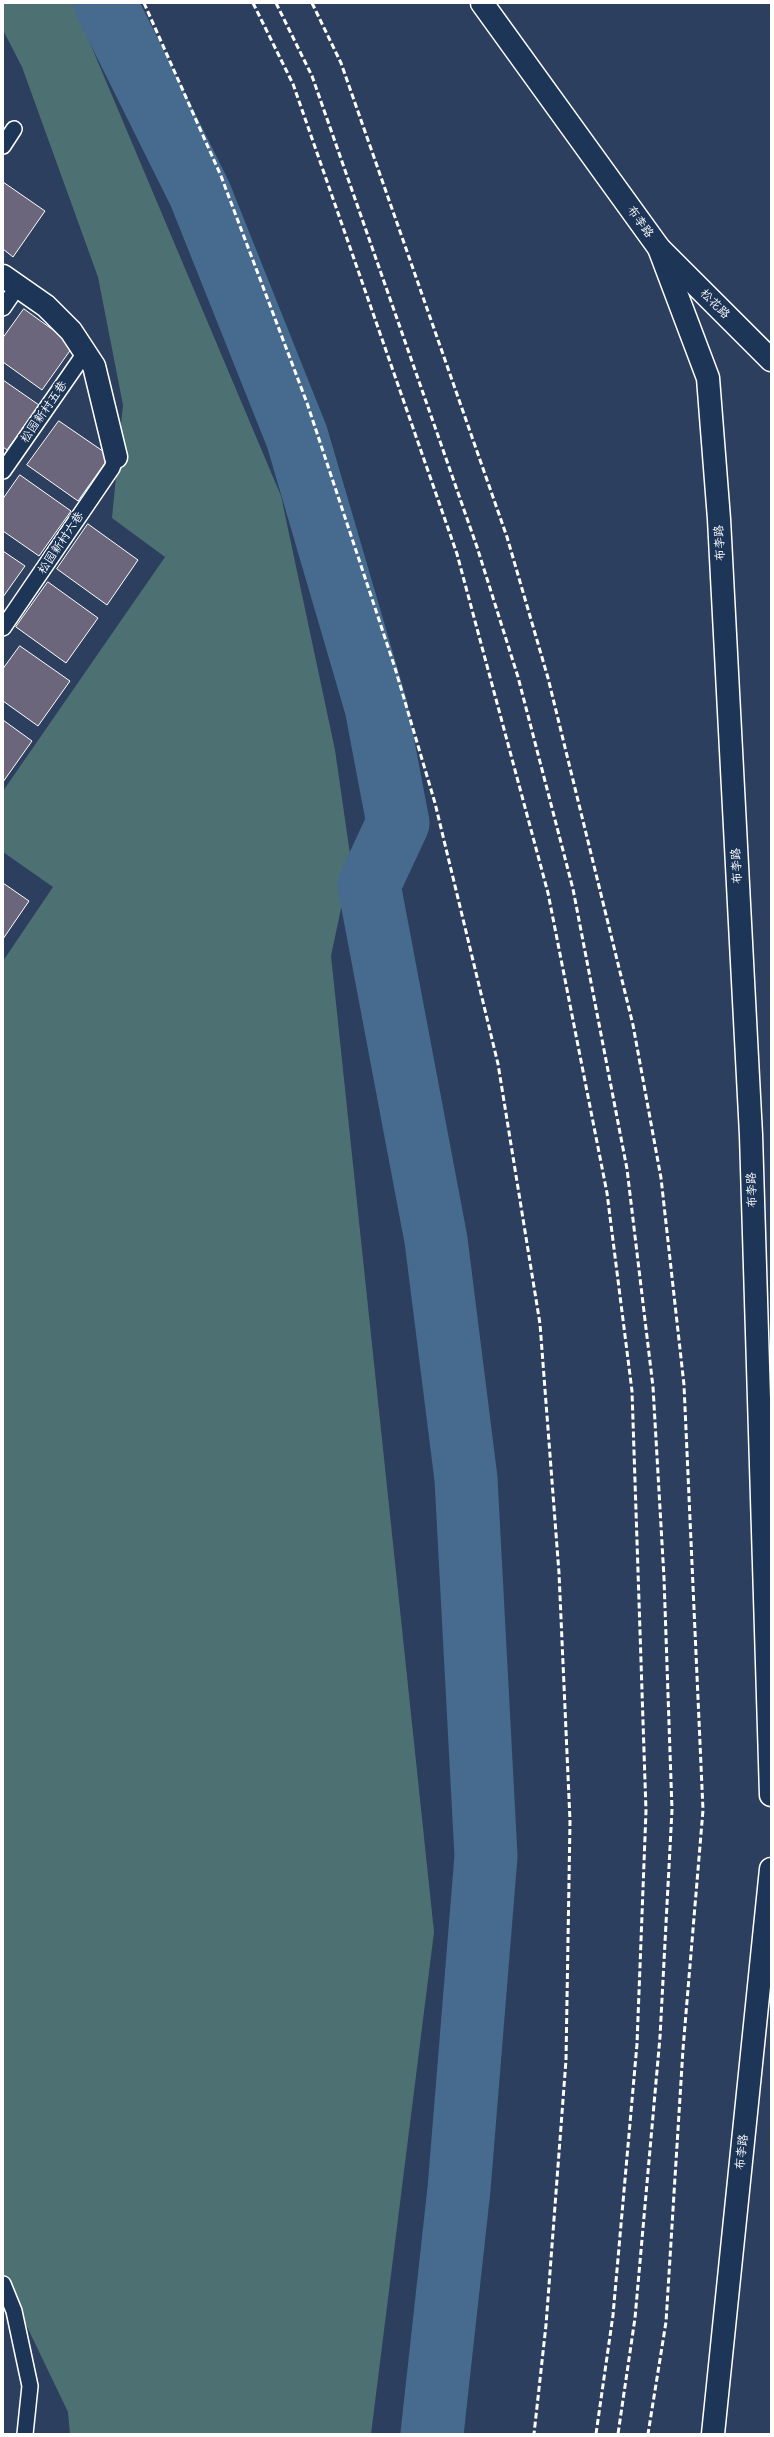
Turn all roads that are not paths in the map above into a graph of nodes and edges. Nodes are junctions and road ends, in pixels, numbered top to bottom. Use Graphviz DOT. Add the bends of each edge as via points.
graph roads {
  1 [pos="482,3"];
  2 [pos="14,129"];
  3 [pos="3,146"];
  4 [pos="659,248"];
  5 [pos="10,281"];
  6 [pos="3,308"];
  7 [pos="85,353"];
  8 [pos="771,360"];
  9 [pos="116,457"];
  10 [pos="3,471"];
  11 [pos="3,628"];
  12 [pos="771,1795"];
  13 [pos="771,1869"];
  14 [pos="3,2284"];
  15 [pos="25,2434"];
  16 [pos="713,2434"];
  1 -- 4 [label="main road, 布李路"];
  2 -- 3 [label="lane"];
  4 -- 8 [label="main road, 松花路"];
  4 -- 12 [label="main road, 布李路" via="708,378 719,519 751,1135"];
  5 -- 6 [label="lane"];
  5 -- 7 [label="main road" via="46,306 71,331"];
  7 -- 9 [label="main road" via="94,366"];
  7 -- 10 [label="lane, 松园新村五巷"];
  9 -- 11 [label="lane, 松园新村六巷" via="112,468"];
  13 -- 16 [label="main road, 布李路"];
  14 -- 15 [label="lane" via="14,2311 30,2386"];
}
